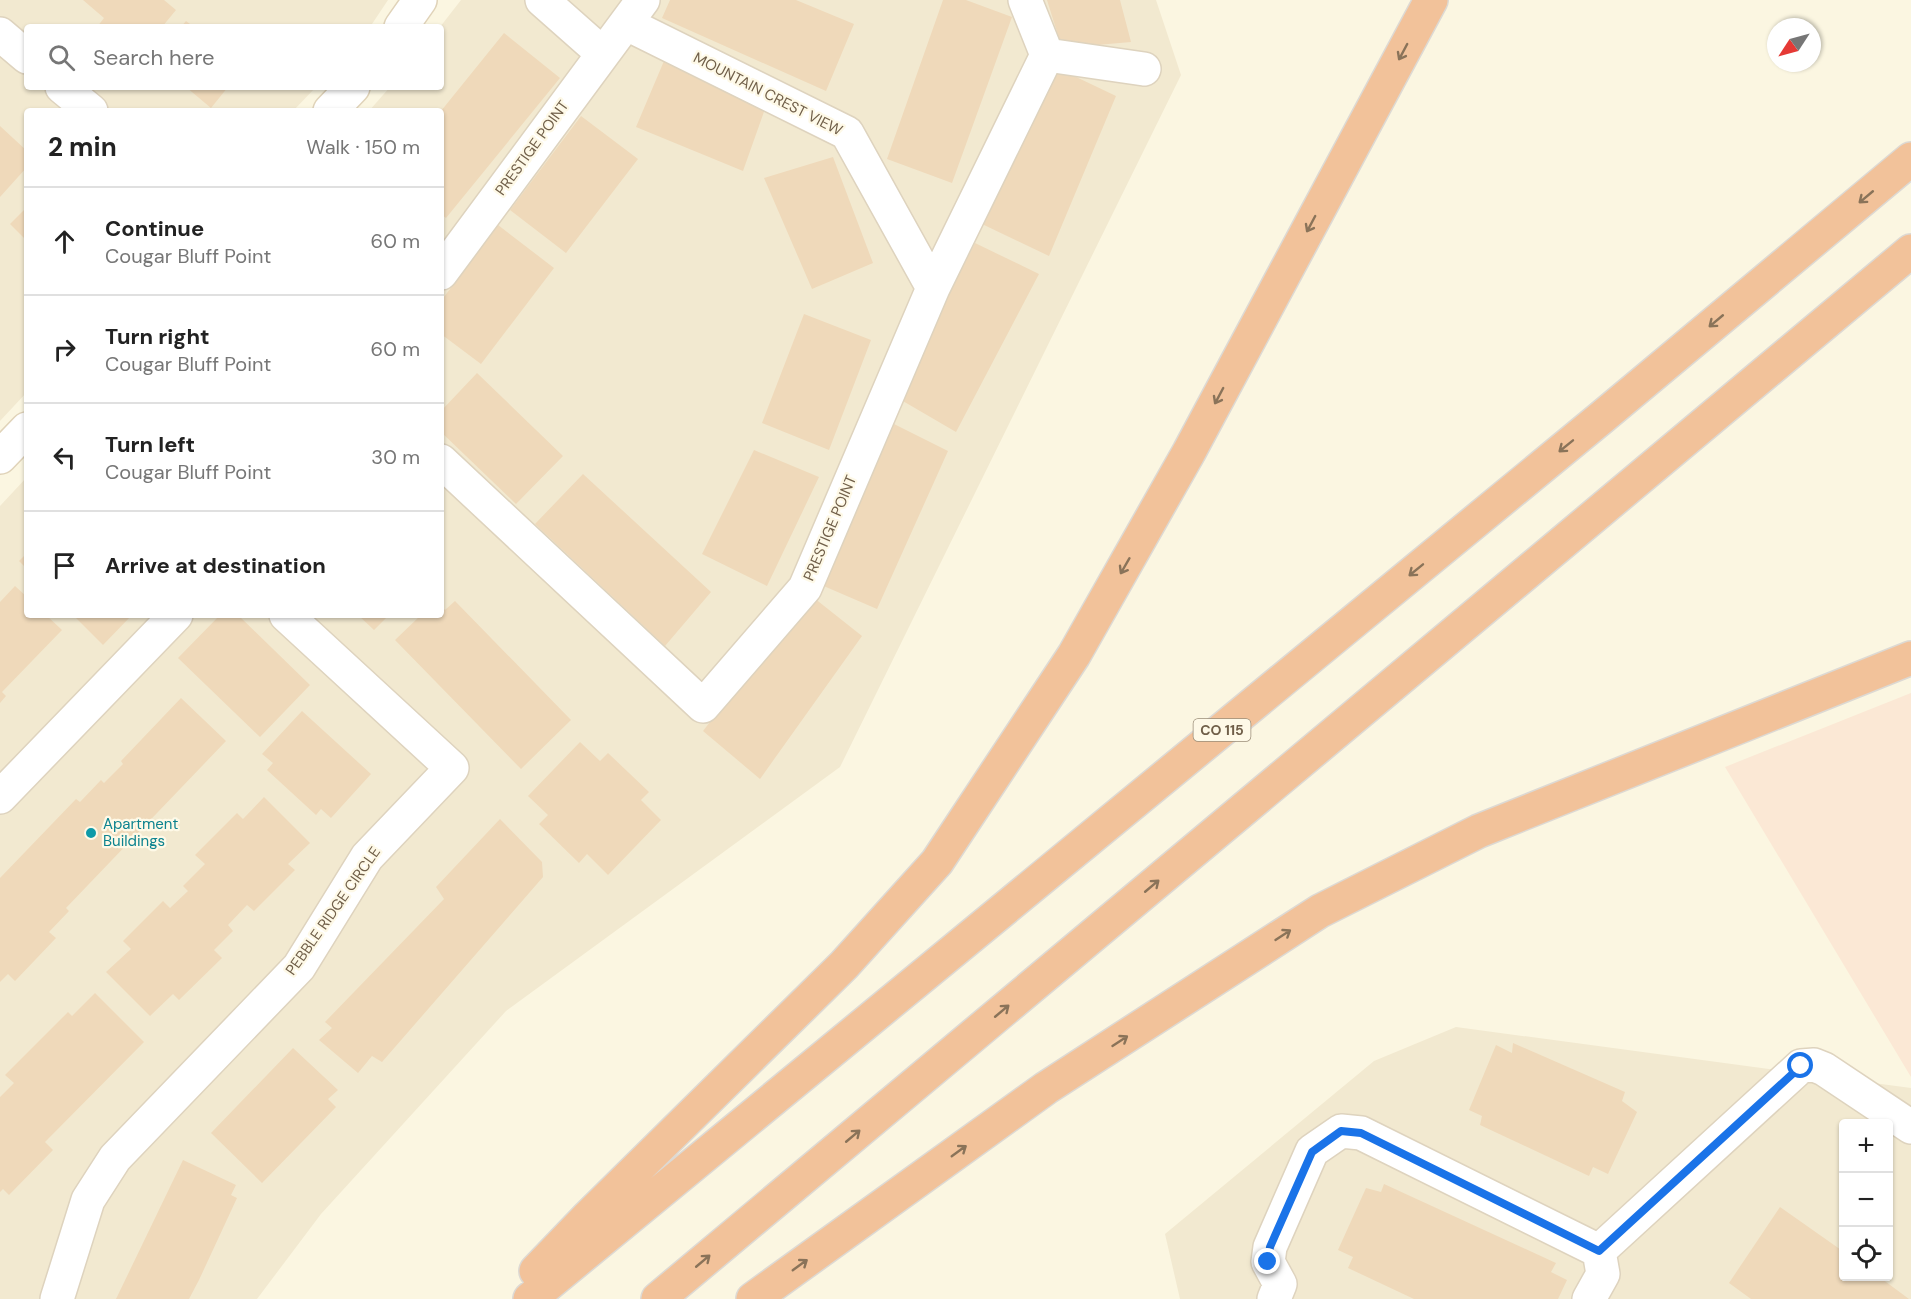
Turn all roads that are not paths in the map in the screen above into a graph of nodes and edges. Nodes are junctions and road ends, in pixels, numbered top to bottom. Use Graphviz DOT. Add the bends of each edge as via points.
graph roads {
  1 [pos="420,0"];
  2 [pos="542,0"];
  3 [pos="1024,0"];
  4 [pos="1431,0"];
  5 [pos="635,12"];
  6 [pos="404,24"];
  7 [pos="0,34"];
  8 [pos="602,53"];
  9 [pos="24,54"];
  10 [pos="1047,55"];
  11 [pos="1144,69"];
  12 [pos="66,90"];
  13 [pos="349,90"];
  14 [pos="88,108"];
  15 [pos="333,108"];
  16 [pos="1911,159"];
  17 [pos="1911,251"];
  18 [pos="444,269"];
  19 [pos="933,288"];
  20 [pos="24,432"];
  21 [pos="0,457"];
  22 [pos="444,464"];
  23 [pos="173,618"];
  24 [pos="289,618"];
  25 [pos="1911,658"];
  26 [pos="0,797"];
  27 [pos="1911,1127"];
  28 [pos="1599,1251"];
  29 [pos="57,1299"];
  30 [pos="510,1299"];
  31 [pos="530,1299"];
  32 [pos="658,1299"];
  33 [pos="753,1299"];
  34 [pos="1274,1299"];
  35 [pos="1589,1299"];
  1 -- 6 [label="street"];
  2 -- 8 [label="street"];
  3 -- 10 [label="street"];
  4 -- 30 [label="highway, one-way" via="1189,452 1074,655 936,862 844,966 589,1216"];
  5 -- 8 [label="street, PRESTIGE POINT"];
  5 -- 19 [label="street, MOUNTAIN CREST VIEW" via="847,133"];
  7 -- 9 [label="street"];
  8 -- 18 [label="street, PRESTIGE POINT"];
  10 -- 11 [label="street"];
  10 -- 19 [label="street, PRESTIGE POINT"];
  12 -- 14 [label="street"];
  13 -- 15 [label="street"];
  16 -- 31 [label="highway, CO 115, one-way"];
  32 -- 17 [label="highway, one-way"];
  19 -- 22 [label="street, PRESTIGE POINT" via="804,588 703,706"];
  20 -- 21 [label="street"];
  23 -- 26 [label="street"];
  24 -- 29 [label="street, PEBBLE RIDGE CIRCLE" via="452,768 367,857 299,967 115,1158 88,1200"];
  33 -- 25 [label="highway, one-way" via="1046,1088 1320,911 1479,831"];
  27 -- 28 [label="street" via="1824,1070 1814,1065 1801,1066"];
  28 -- 34 [label="street" via="1361,1133 1341,1131 1312,1152 1270,1247 1268,1262 1280,1284"];
  28 -- 35 [label="street" via="1604,1274"];
}
